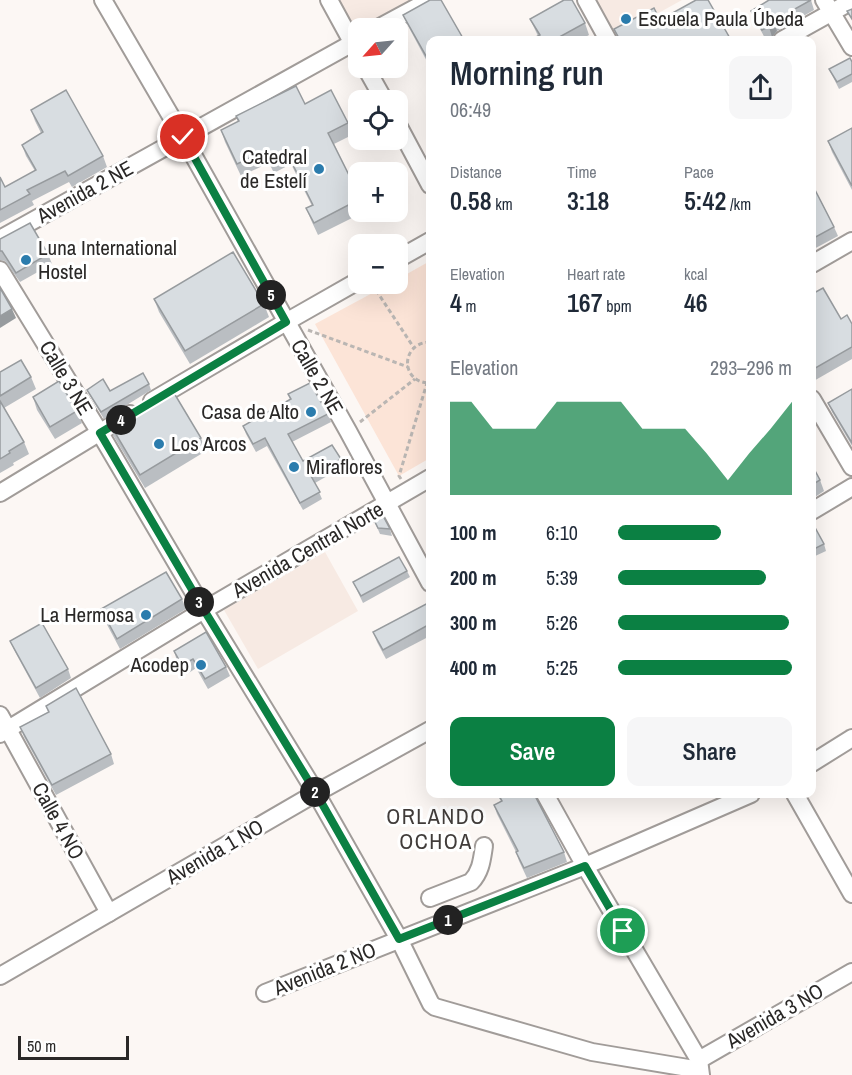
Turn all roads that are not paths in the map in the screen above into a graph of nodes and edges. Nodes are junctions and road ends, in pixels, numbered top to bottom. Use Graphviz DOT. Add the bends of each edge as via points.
graph roads {
  1 [pos="103,0"];
  2 [pos="329,0"];
  3 [pos="430,0"];
  4 [pos="586,0"];
  5 [pos="852,1"];
  6 [pos="828,6"];
  7 [pos="397,18"];
  8 [pos="348,31"];
  9 [pos="606,36"];
  10 [pos="787,36"];
  11 [pos="852,47"];
  12 [pos="348,50"];
  13 [pos="183,137"];
  14 [pos="408,144"];
  15 [pos="426,178"];
  16 [pos="0,239"];
  17 [pos="852,241"];
  18 [pos="426,243"];
  19 [pos="408,253"];
  20 [pos="816,262"];
  21 [pos="0,270"];
  22 [pos="348,287"];
  23 [pos="286,322"];
  24 [pos="816,406"];
  25 [pos="100,433"];
  26 [pos="852,466"];
  27 [pos="426,480"];
  28 [pos="852,487"];
  29 [pos="0,493"];
  30 [pos="388,504"];
  31 [pos="816,509"];
  32 [pos="426,575"];
  33 [pos="204,610"];
  34 [pos="3,726"];
  35 [pos="426,732"];
  36 [pos="852,738"];
  37 [pos="816,760"];
  38 [pos="316,793"];
  39 [pos="546,798"];
  40 [pos="742,798"];
  41 [pos="797,798"];
  42 [pos="484,846"];
  43 [pos="585,866"];
  44 [pos="471,882"];
  45 [pos="852,894"];
  46 [pos="430,898"];
  47 [pos="483,906"];
  48 [pos="109,913"];
  49 [pos="399,939"];
  50 [pos="852,972"];
  51 [pos="0,976"];
  52 [pos="265,993"];
  53 [pos="700,1068"];
  1 -- 13 [label="street, Calle 2 NE"];
  2 -- 8 [label="street"];
  3 -- 7 [label="street"];
  4 -- 9 [label="street"];
  5 -- 6 [label="street"];
  6 -- 10 [label="street"];
  6 -- 11 [label="street"];
  12 -- 13 [label="street, Avenida 2 NE"];
  13 -- 16 [label="street, Avenida 2 NE"];
  13 -- 23 [label="street, Calle 2 NE"];
  14 -- 15 [label="street"];
  17 -- 20 [label="street"];
  18 -- 19 [label="street"];
  21 -- 25 [label="street, Calle 3 NE"];
  22 -- 23 [label="street"];
  23 -- 25 [label="street"];
  23 -- 30 [label="street, Calle 2 NE"];
  24 -- 26 [label="street"];
  25 -- 29 [label="street"];
  25 -- 33 [label="street, Calle 3 NE"];
  27 -- 30 [label="street, Avenida Central Norte"];
  28 -- 31 [label="street"];
  30 -- 32 [label="street, Calle 2 NE"];
  30 -- 33 [label="street, Avenida Central Norte"];
  33 -- 34 [label="street, Avenida Central Norte"];
  33 -- 38 [label="street, Calle 3 NE"];
  34 -- 48 [label="street, Calle 4 NO"];
  35 -- 38 [label="street, Avenida 1 NO"];
  36 -- 37 [label="street"];
  38 -- 48 [label="street, Avenida 1 NO"];
  38 -- 49 [label="street, Calle 3 NE"];
  39 -- 43 [label="street"];
  40 -- 43 [label="street, Avenida 2 NO"];
  41 -- 45 [label="street"];
  42 -- 44 [label="street" via="479,871"];
  43 -- 47 [label="street, Avenida 2 NO"];
  43 -- 53 [label="street"];
  44 -- 46 [label="street"];
  44 -- 47 [label="street"];
  47 -- 49 [label="street, Avenida 2 NO"];
  48 -- 51 [label="street, Avenida 1 NO"];
  49 -- 52 [label="street, Avenida 2 NO"];
  49 -- 53 [label="street, Calle 3 NE" via="433,1006 592,1052"];
  50 -- 53 [label="street, Avenida 3 NO"];
}
